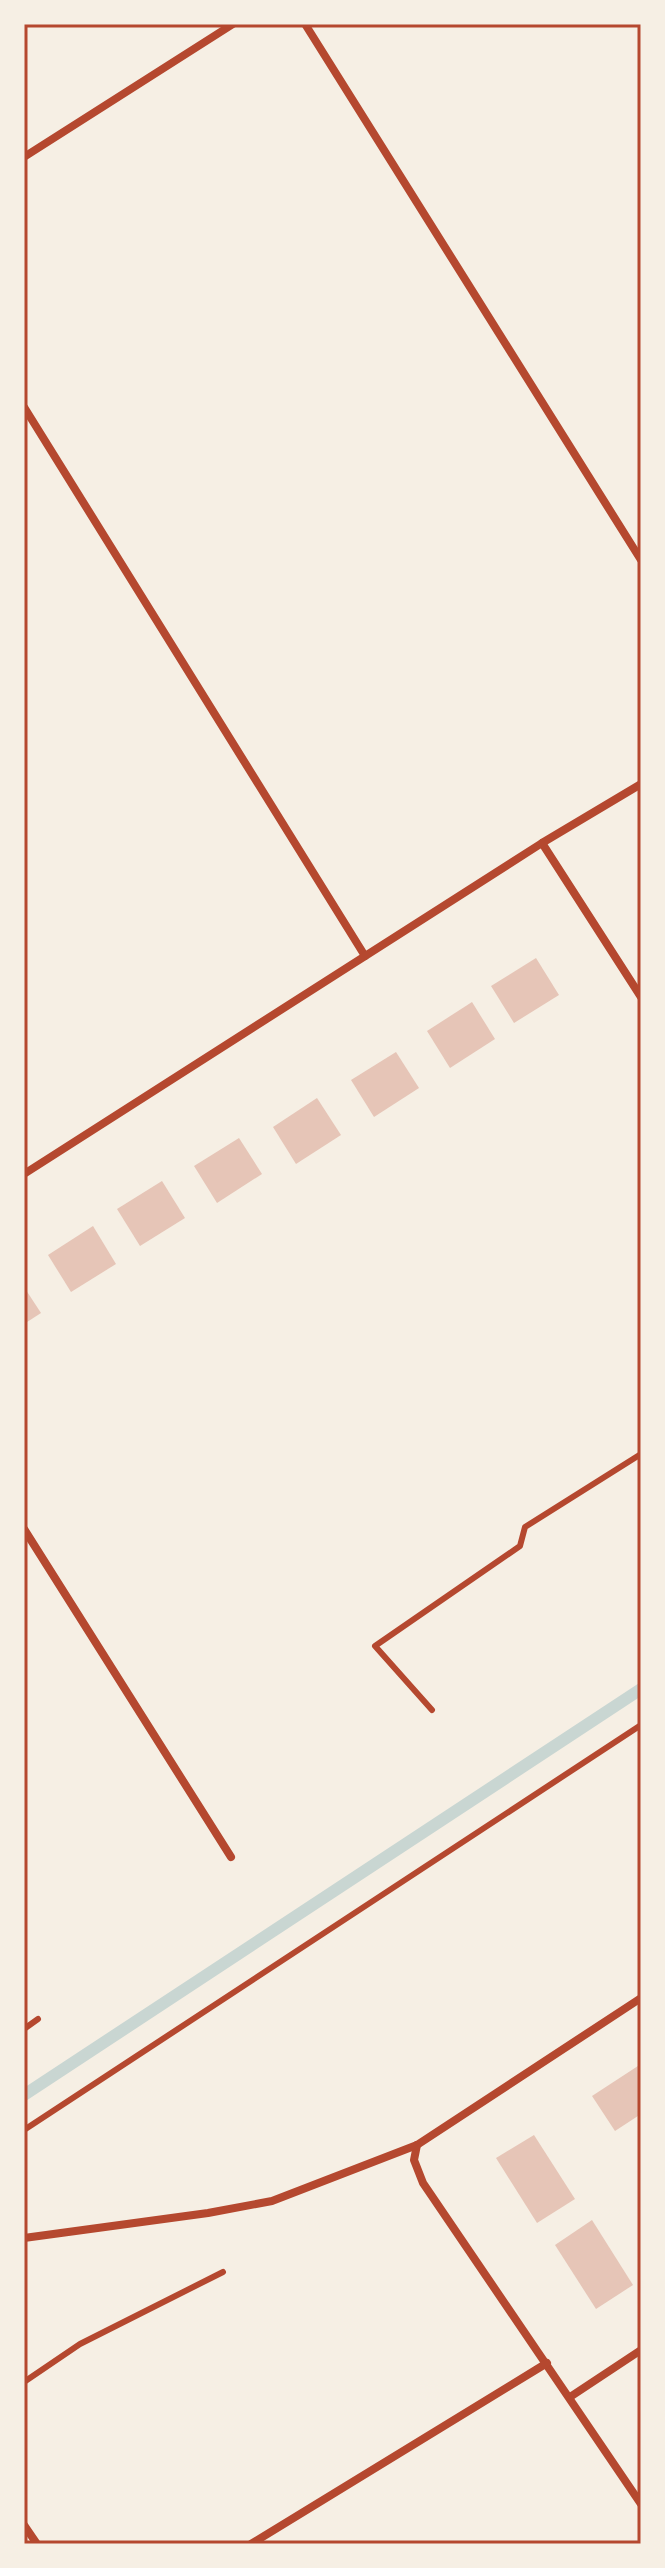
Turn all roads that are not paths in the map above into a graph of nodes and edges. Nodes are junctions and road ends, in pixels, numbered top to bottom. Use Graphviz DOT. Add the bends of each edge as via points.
graph roads {
  1 [pos="233,24"];
  2 [pos="305,24"];
  3 [pos="24,157"];
  4 [pos="24,407"];
  5 [pos="641,560"];
  6 [pos="641,784"];
  7 [pos="542,843"];
  8 [pos="365,956"];
  9 [pos="641,997"];
  10 [pos="24,1174"];
  11 [pos="641,1454"];
  12 [pos="24,1529"];
  13 [pos="432,1710"];
  14 [pos="641,1725"];
  15 [pos="231,1857"];
  16 [pos="641,1998"];
  17 [pos="38,2019"];
  18 [pos="24,2029"];
  19 [pos="24,2130"];
  20 [pos="417,2145"];
  21 [pos="24,2238"];
  22 [pos="223,2272"];
  23 [pos="641,2350"];
  24 [pos="547,2363"];
  25 [pos="24,2382"];
  26 [pos="570,2397"];
  27 [pos="641,2504"];
  28 [pos="24,2525"];
  29 [pos="37,2544"];
  30 [pos="251,2544"];
  1 -- 3 [label="street"];
  2 -- 5 [label="street"];
  4 -- 8 [label="street"];
  6 -- 7 [label="street"];
  7 -- 8 [label="street"];
  7 -- 9 [label="street"];
  8 -- 10 [label="street"];
  11 -- 13 [label="lane" via="525,1527 520,1546 375,1646"];
  12 -- 15 [label="street"];
  14 -- 19 [label="lane"];
  16 -- 20 [label="street"];
  17 -- 18 [label="lane"];
  20 -- 21 [label="street" via="272,2201"];
  20 -- 24 [label="street" via="414,2160 423,2183"];
  22 -- 25 [label="lane" via="80,2344"];
  23 -- 26 [label="street"];
  24 -- 26 [label="street"];
  24 -- 30 [label="street"];
  26 -- 27 [label="street"];
  28 -- 29 [label="street"];
}
